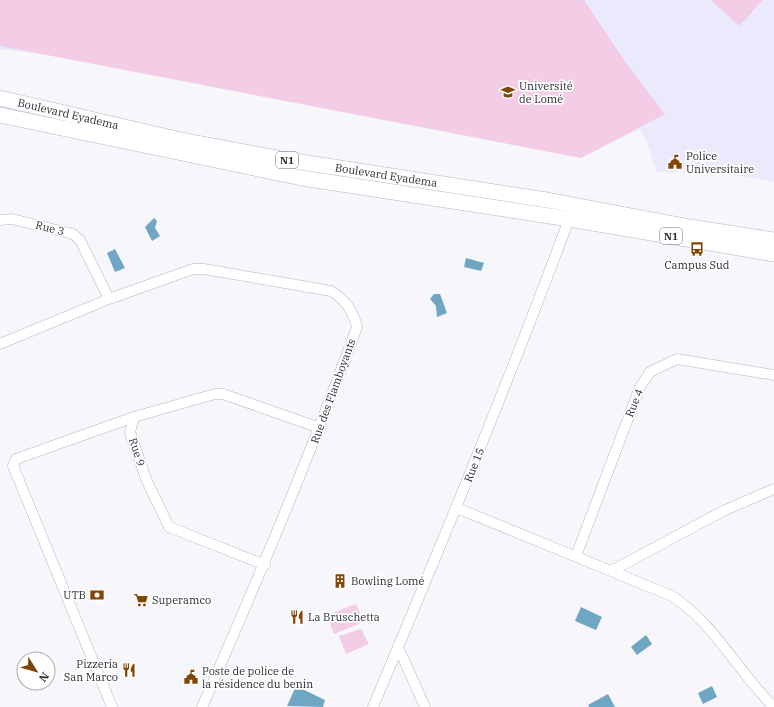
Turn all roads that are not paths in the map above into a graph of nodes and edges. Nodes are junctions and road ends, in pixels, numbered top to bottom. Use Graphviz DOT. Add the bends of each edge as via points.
graph roads {
  1 [pos="0,98"];
  2 [pos="0,115"];
  3 [pos="578,206"];
  4 [pos="569,219"];
  5 [pos="0,220"];
  6 [pos="774,240"];
  7 [pos="774,254"];
  8 [pos="109,299"];
  9 [pos="0,344"];
  10 [pos="774,375"];
  11 [pos="134,417"];
  12 [pos="320,428"];
  13 [pos="774,489"];
  14 [pos="457,508"];
  15 [pos="576,556"];
  16 [pos="264,565"];
  17 [pos="611,572"];
  18 [pos="398,647"];
  19 [pos="112,707"];
  20 [pos="202,707"];
  21 [pos="373,707"];
  22 [pos="424,707"];
  23 [pos="774,707"];
  1 -- 3 [label="highway, Boulevard Eyadema / N1" via="181,140 288,160"];
  2 -- 4 [label="highway, N1" via="302,178"];
  3 -- 4 [label="street, Rue 15"];
  3 -- 6 [label="highway, Boulevard Eyadema / N1"];
  4 -- 7 [label="highway, N1"];
  4 -- 14 [label="street, Rue 15"];
  5 -- 8 [label="street, Rue 3" via="12,219 73,234 80,240"];
  8 -- 9 [label="street, Rue des Flamboyants"];
  8 -- 12 [label="street, Rue des Flamboyants" via="192,269 331,291 349,306 357,327"];
  10 -- 15 [label="street, Rue 4" via="677,359 650,372 640,388"];
  11 -- 12 [label="street" via="215,394 223,394"];
  11 -- 16 [label="street, Rue 9" via="130,432 146,479 169,527"];
  11 -- 19 [label="street" via="23,455 16,459 13,466"];
  12 -- 16 [label="street, Rue des Flamboyants"];
  13 -- 17 [label="street" via="723,511"];
  14 -- 15 [label="street"];
  14 -- 18 [label="street, Rue 15"];
  15 -- 17 [label="street"];
  16 -- 20 [label="street, Rue des Flamboyants"];
  17 -- 23 [label="street" via="672,596 689,607 706,624 755,689"];
  18 -- 21 [label="street, Rue 15"];
  18 -- 22 [label="street"];
}
